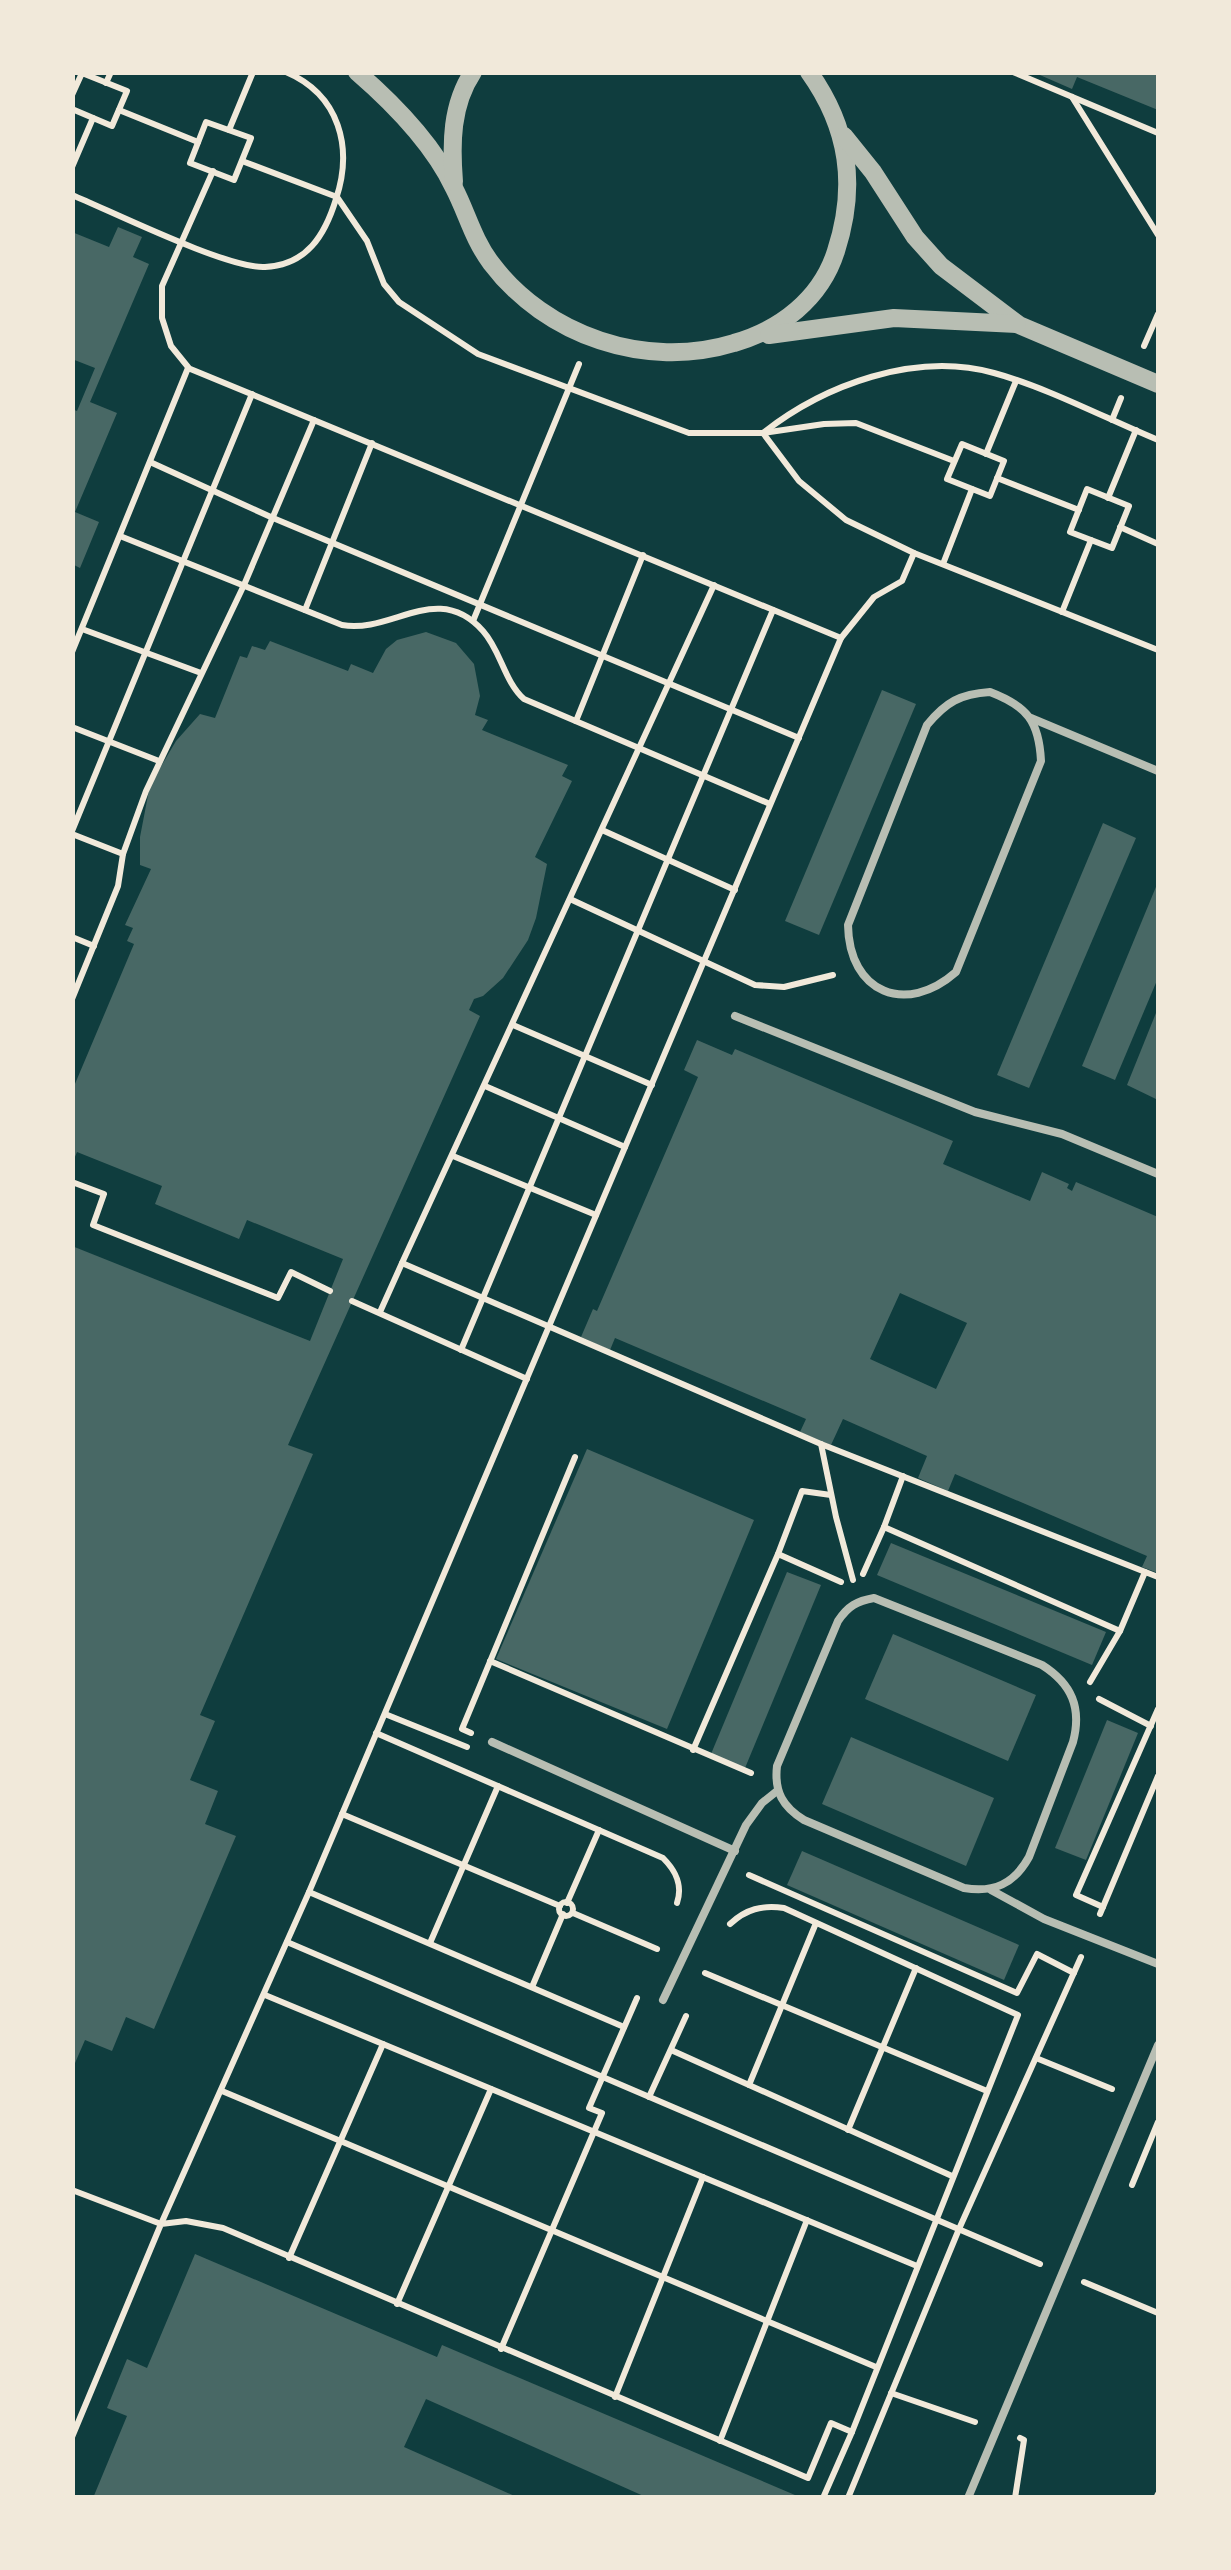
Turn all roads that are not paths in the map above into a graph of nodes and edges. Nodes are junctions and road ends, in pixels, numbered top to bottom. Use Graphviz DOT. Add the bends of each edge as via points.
graph roads {
  1 [pos="357,72"];
  2 [pos="473,72"];
  3 [pos="809,72"];
  4 [pos="844,136"];
  5 [pos="454,187"];
  6 [pos="1018,324"];
  7 [pos="759,336"];
  8 [pos="1158,384"];
  9 [pos="1031,718"];
  10 [pos="1158,771"];
  11 [pos="735,1016"];
  12 [pos="1158,1174"];
  13 [pos="492,1742"];
  14 [pos="777,1787"];
  15 [pos="734,1851"];
  16 [pos="992,1890"];
  17 [pos="1158,1964"];
  18 [pos="663,2000"];
  19 [pos="1158,2046"];
  20 [pos="968,2498"];
  1 -- 5 [label="street" via="404,117"];
  2 -- 5 [label="street" via="451,135"];
  3 -- 4 [label="street"];
  4 -- 6 [label="street" via="941,266"];
  4 -- 7 [label="street" via="850,181 834,258 792,317"];
  5 -- 7 [label="street" via="490,262 540,310 589,338 674,353"];
  6 -- 7 [label="street" via="894,318"];
  6 -- 8 [label="street"];
  9 -- 9 [label="lane" via="1041,761 956,972 918,995 874,986 857,970 848,926 927,724 943,705 977,692 1013,700"];
  9 -- 10 [label="lane"];
  11 -- 12 [label="lane" via="974,1112 1062,1134"];
  13 -- 15 [label="lane"];
  14 -- 15 [label="lane"];
  14 -- 16 [label="lane" via="783,1803 804,1820 964,1888"];
  14 -- 16 [label="lane" via="777,1766 838,1621 860,1600 889,1603 1042,1666 1069,1689 1078,1724 1029,1857 1008,1883"];
  15 -- 18 [label="lane"];
  16 -- 17 [label="lane" via="1026,1911"];
  19 -- 20 [label="lane"];
}
